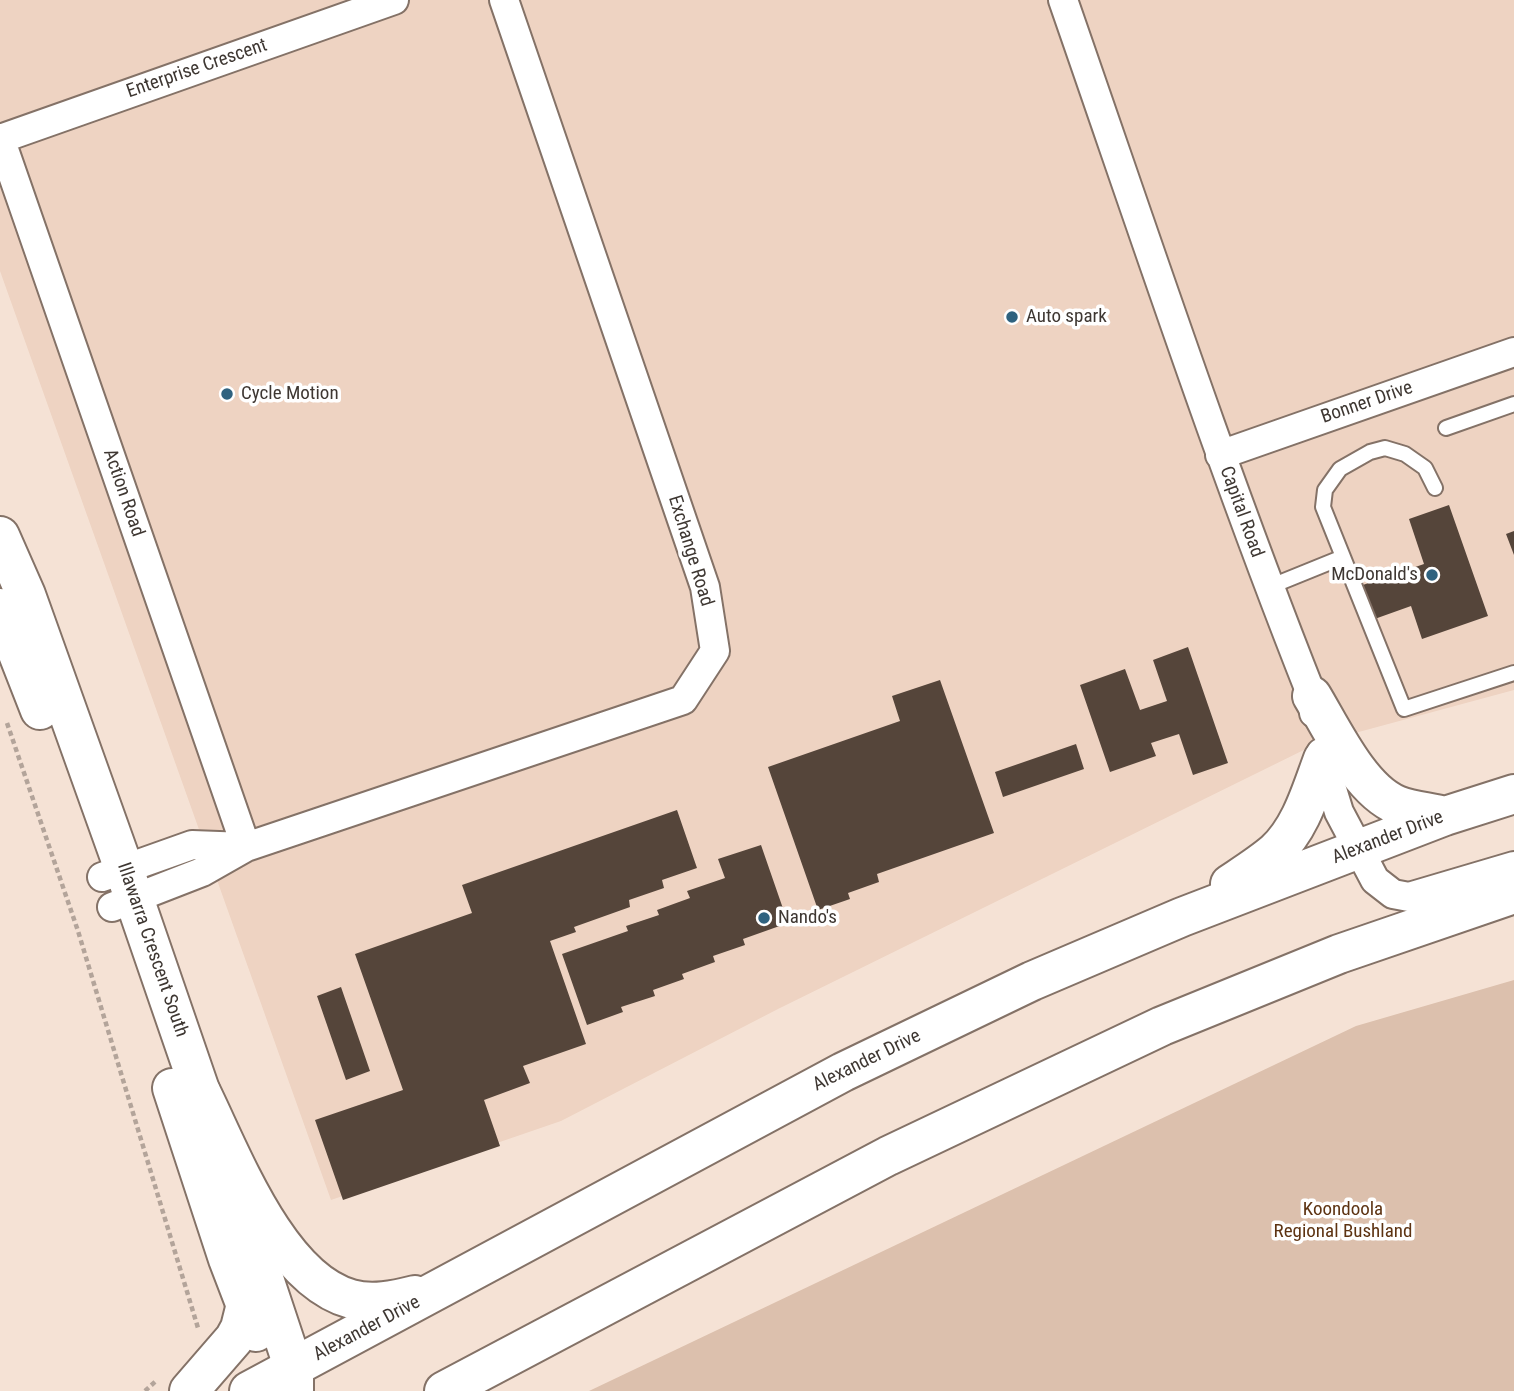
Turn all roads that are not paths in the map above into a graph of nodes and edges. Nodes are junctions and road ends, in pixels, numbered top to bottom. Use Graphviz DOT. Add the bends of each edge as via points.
graph roads {
  1 [pos="394,0"];
  2 [pos="504,0"];
  3 [pos="1063,0"];
  4 [pos="0,139"];
  5 [pos="1514,352"];
  6 [pos="1514,404"];
  7 [pos="1446,428"];
  8 [pos="1220,455"];
  9 [pos="1435,488"];
  10 [pos="0,536"];
  11 [pos="1343,558"];
  12 [pos="1269,587"];
  13 [pos="0,608"];
  14 [pos="1514,673"];
  15 [pos="1312,696"];
  16 [pos="1323,759"];
  17 [pos="1514,794"];
  18 [pos="1445,816"];
  19 [pos="246,847"];
  20 [pos="1360,849"];
  21 [pos="1514,866"];
  22 [pos="118,888"];
  23 [pos="1514,894"];
  24 [pos="1182,917"];
  25 [pos="201,1092"];
  26 [pos="441,1289"];
  27 [pos="246,1304"];
  28 [pos="174,1384"];
  29 [pos="302,1384"];
  30 [pos="249,1391"];
  31 [pos="444,1391"];
  1 -- 4 [label="street, Enterprise Crescent"];
  2 -- 19 [label="street, Exchange Road" via="705,586 715,652 683,700"];
  3 -- 8 [label="street, Capital Road"];
  4 -- 19 [label="street, Action Road"];
  5 -- 8 [label="street, Bonner Drive"];
  6 -- 7 [label="lane"];
  8 -- 12 [label="street, Capital Road"];
  9 -- 11 [label="lane" via="1425,468 1405,454 1385,448 1340,469 1325,490 1323,507"];
  10 -- 22 [label="main road, Illawarra Crescent South" via="26,595"];
  11 -- 12 [label="lane"];
  11 -- 14 [label="lane" via="1404,709"];
  12 -- 15 [label="street, Capital Road"];
  13 -- 22 [label="main road, Illawarra Crescent South"];
  15 -- 16 [label="street, Capital Road"];
  15 -- 18 [label="main road" via="1376,790 1397,805"];
  16 -- 20 [label="street, Capital Road" via="1339,812"];
  16 -- 24 [label="main road" via="1306,807 1277,850"];
  17 -- 18 [label="main road, Alexander Drive"];
  18 -- 20 [label="main road, Alexander Drive"];
  19 -- 22 [label="street, Exchange Road" via="192,845"];
  20 -- 21 [label="street, Capital Road" via="1375,880 1393,894 1409,897"];
  20 -- 24 [label="main road, Alexander Drive"];
  22 -- 25 [label="main road, Illawarra Crescent South"];
  22 -- 27 [label="main road, Illawarra Crescent South" via="228,1259"];
  23 -- 31 [label="main road" via="1339,954 1162,1026 888,1156"];
  24 -- 26 [label="main road, Alexander Drive" via="1032,981 843,1072"];
  25 -- 26 [label="main road" via="277,1239 311,1279 350,1299 371,1302"];
  25 -- 29 [label="main road, Illawarra Crescent South"];
  26 -- 29 [label="main road, Alexander Drive"];
  27 -- 28 [label="main road" via="234,1339"];
  27 -- 29 [label="main road, Illawarra Crescent South" via="257,1332"];
  29 -- 30 [label="main road, Alexander Drive"];
}
